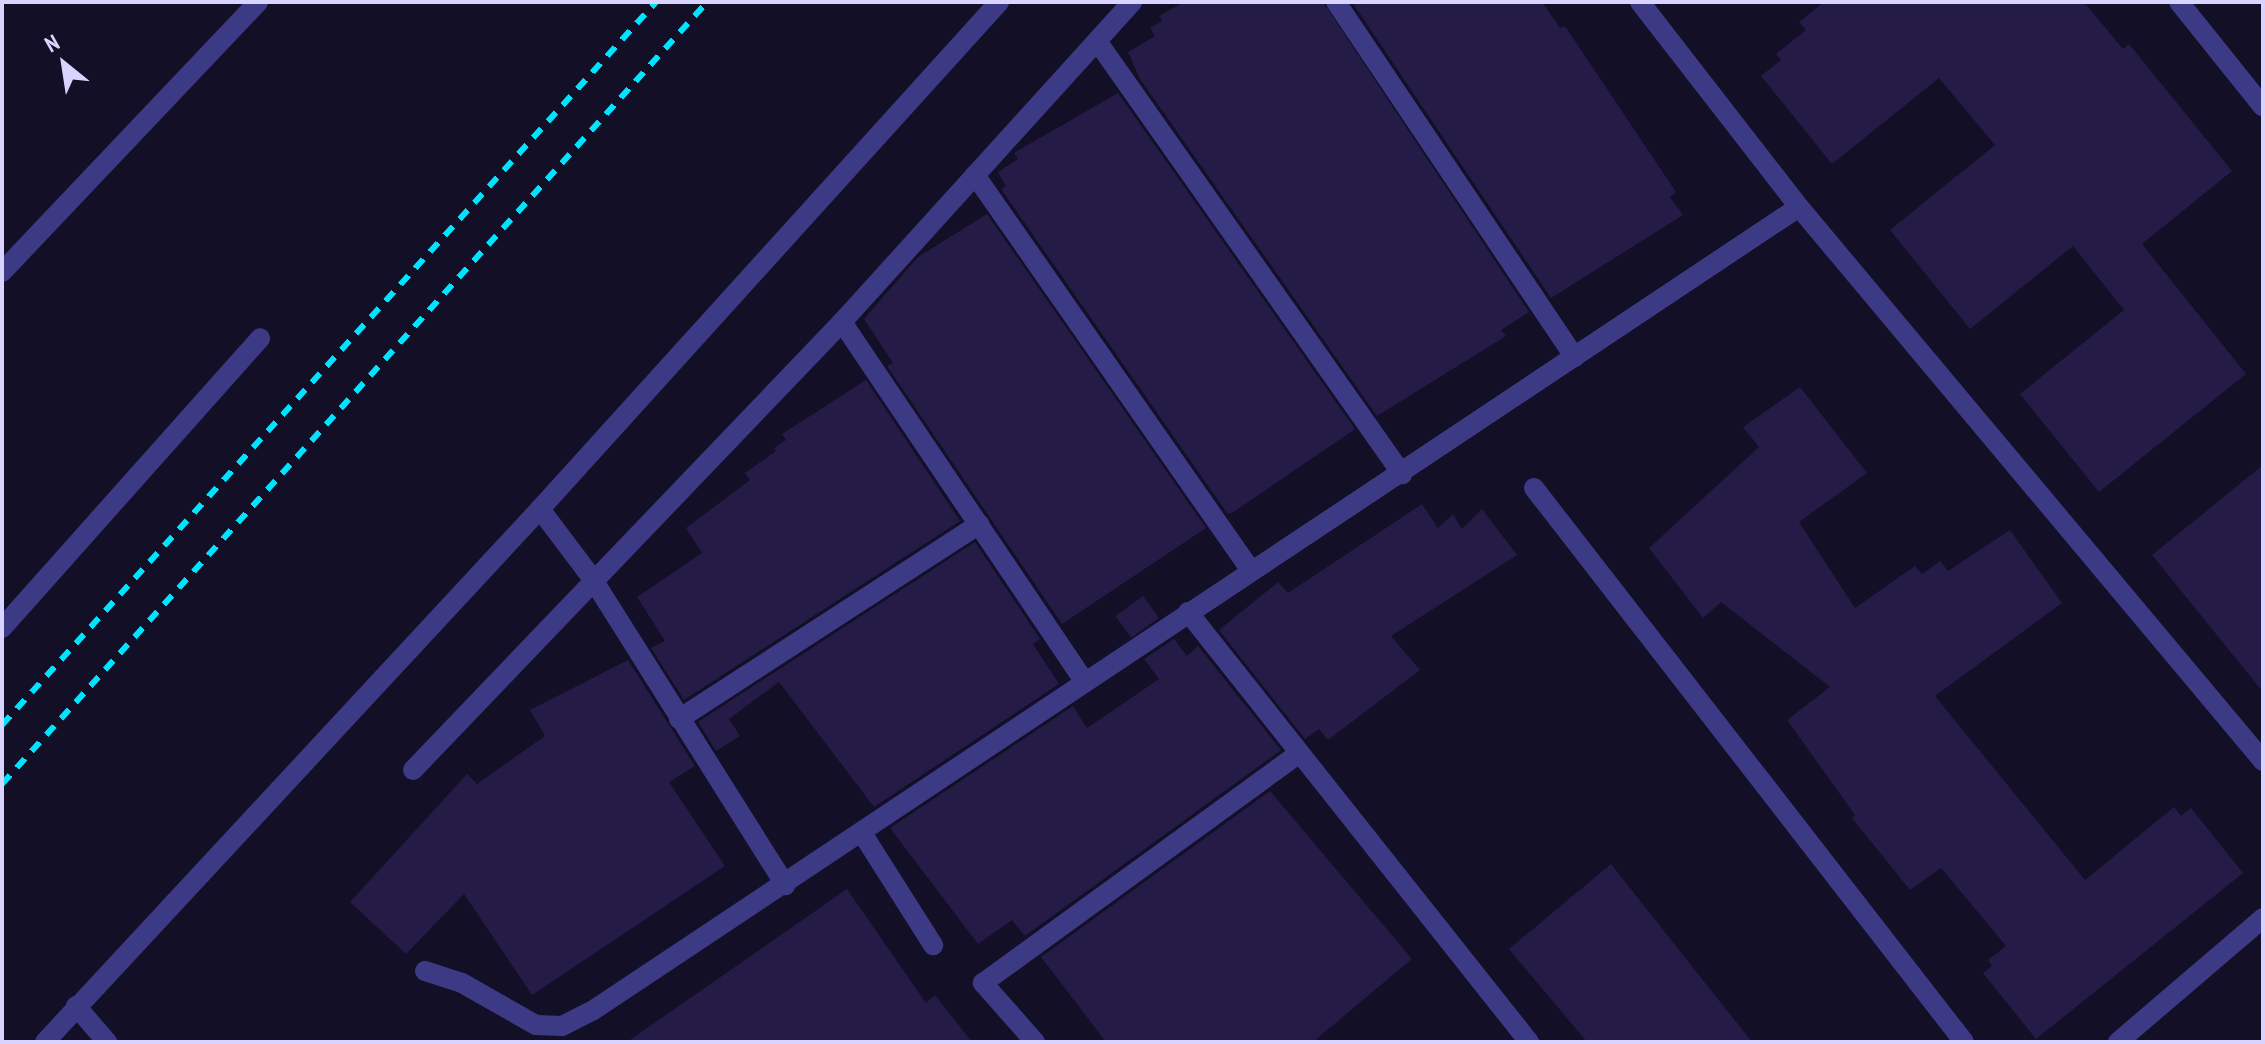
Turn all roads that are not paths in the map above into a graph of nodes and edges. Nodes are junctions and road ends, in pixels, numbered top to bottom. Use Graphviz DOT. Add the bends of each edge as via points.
graph roads {
  1 [pos="258,2"];
  2 [pos="999,2"];
  3 [pos="1132,2"];
  4 [pos="1336,2"];
  5 [pos="1640,2"];
  6 [pos="2179,2"];
  7 [pos="1097,41"];
  8 [pos="2263,107"];
  9 [pos="975,175"];
  10 [pos="1799,207"];
  11 [pos="2,272"];
  12 [pos="842,322"];
  13 [pos="260,338"];
  14 [pos="1575,357"];
  15 [pos="1402,474"];
  16 [pos="1534,488"];
  17 [pos="540,509"];
  18 [pos="979,524"];
  19 [pos="1251,570"];
  20 [pos="592,578"];
  21 [pos="1188,612"];
  22 [pos="2,628"];
  23 [pos="1085,682"];
  24 [pos="679,719"];
  25 [pos="1297,755"];
  26 [pos="2263,761"];
  27 [pos="413,770"];
  28 [pos="862,833"];
  29 [pos="785,885"];
  30 [pos="2263,918"];
  31 [pos="933,945"];
  32 [pos="425,971"];
  33 [pos="76,1006"];
  34 [pos="45,1042"];
  35 [pos="107,1042"];
  36 [pos="1035,1042"];
  37 [pos="1529,1042"];
  38 [pos="1964,1042"];
  39 [pos="2118,1042"];
  1 -- 11 [label="street"];
  2 -- 17 [label="street"];
  3 -- 7 [label="street"];
  4 -- 14 [label="street"];
  5 -- 10 [label="street"];
  6 -- 8 [label="street"];
  7 -- 9 [label="street"];
  7 -- 15 [label="street"];
  9 -- 12 [label="street"];
  9 -- 19 [label="street"];
  10 -- 14 [label="street"];
  10 -- 26 [label="street"];
  12 -- 18 [label="street"];
  12 -- 20 [label="street"];
  13 -- 22 [label="street"];
  14 -- 15 [label="street"];
  15 -- 19 [label="street"];
  16 -- 38 [label="street"];
  17 -- 20 [label="street"];
  17 -- 33 [label="street"];
  18 -- 23 [label="street"];
  18 -- 24 [label="street"];
  19 -- 21 [label="street"];
  20 -- 24 [label="street"];
  20 -- 27 [label="street"];
  21 -- 23 [label="street"];
  21 -- 25 [label="street"];
  23 -- 28 [label="street"];
  24 -- 29 [label="street"];
  25 -- 36 [label="street" via="983,983"];
  25 -- 37 [label="street"];
  28 -- 29 [label="street"];
  28 -- 31 [label="street"];
  29 -- 32 [label="street" via="562,1026 536,1025 462,983"];
  30 -- 39 [label="street"];
  33 -- 34 [label="street"];
  33 -- 35 [label="street"];
}
